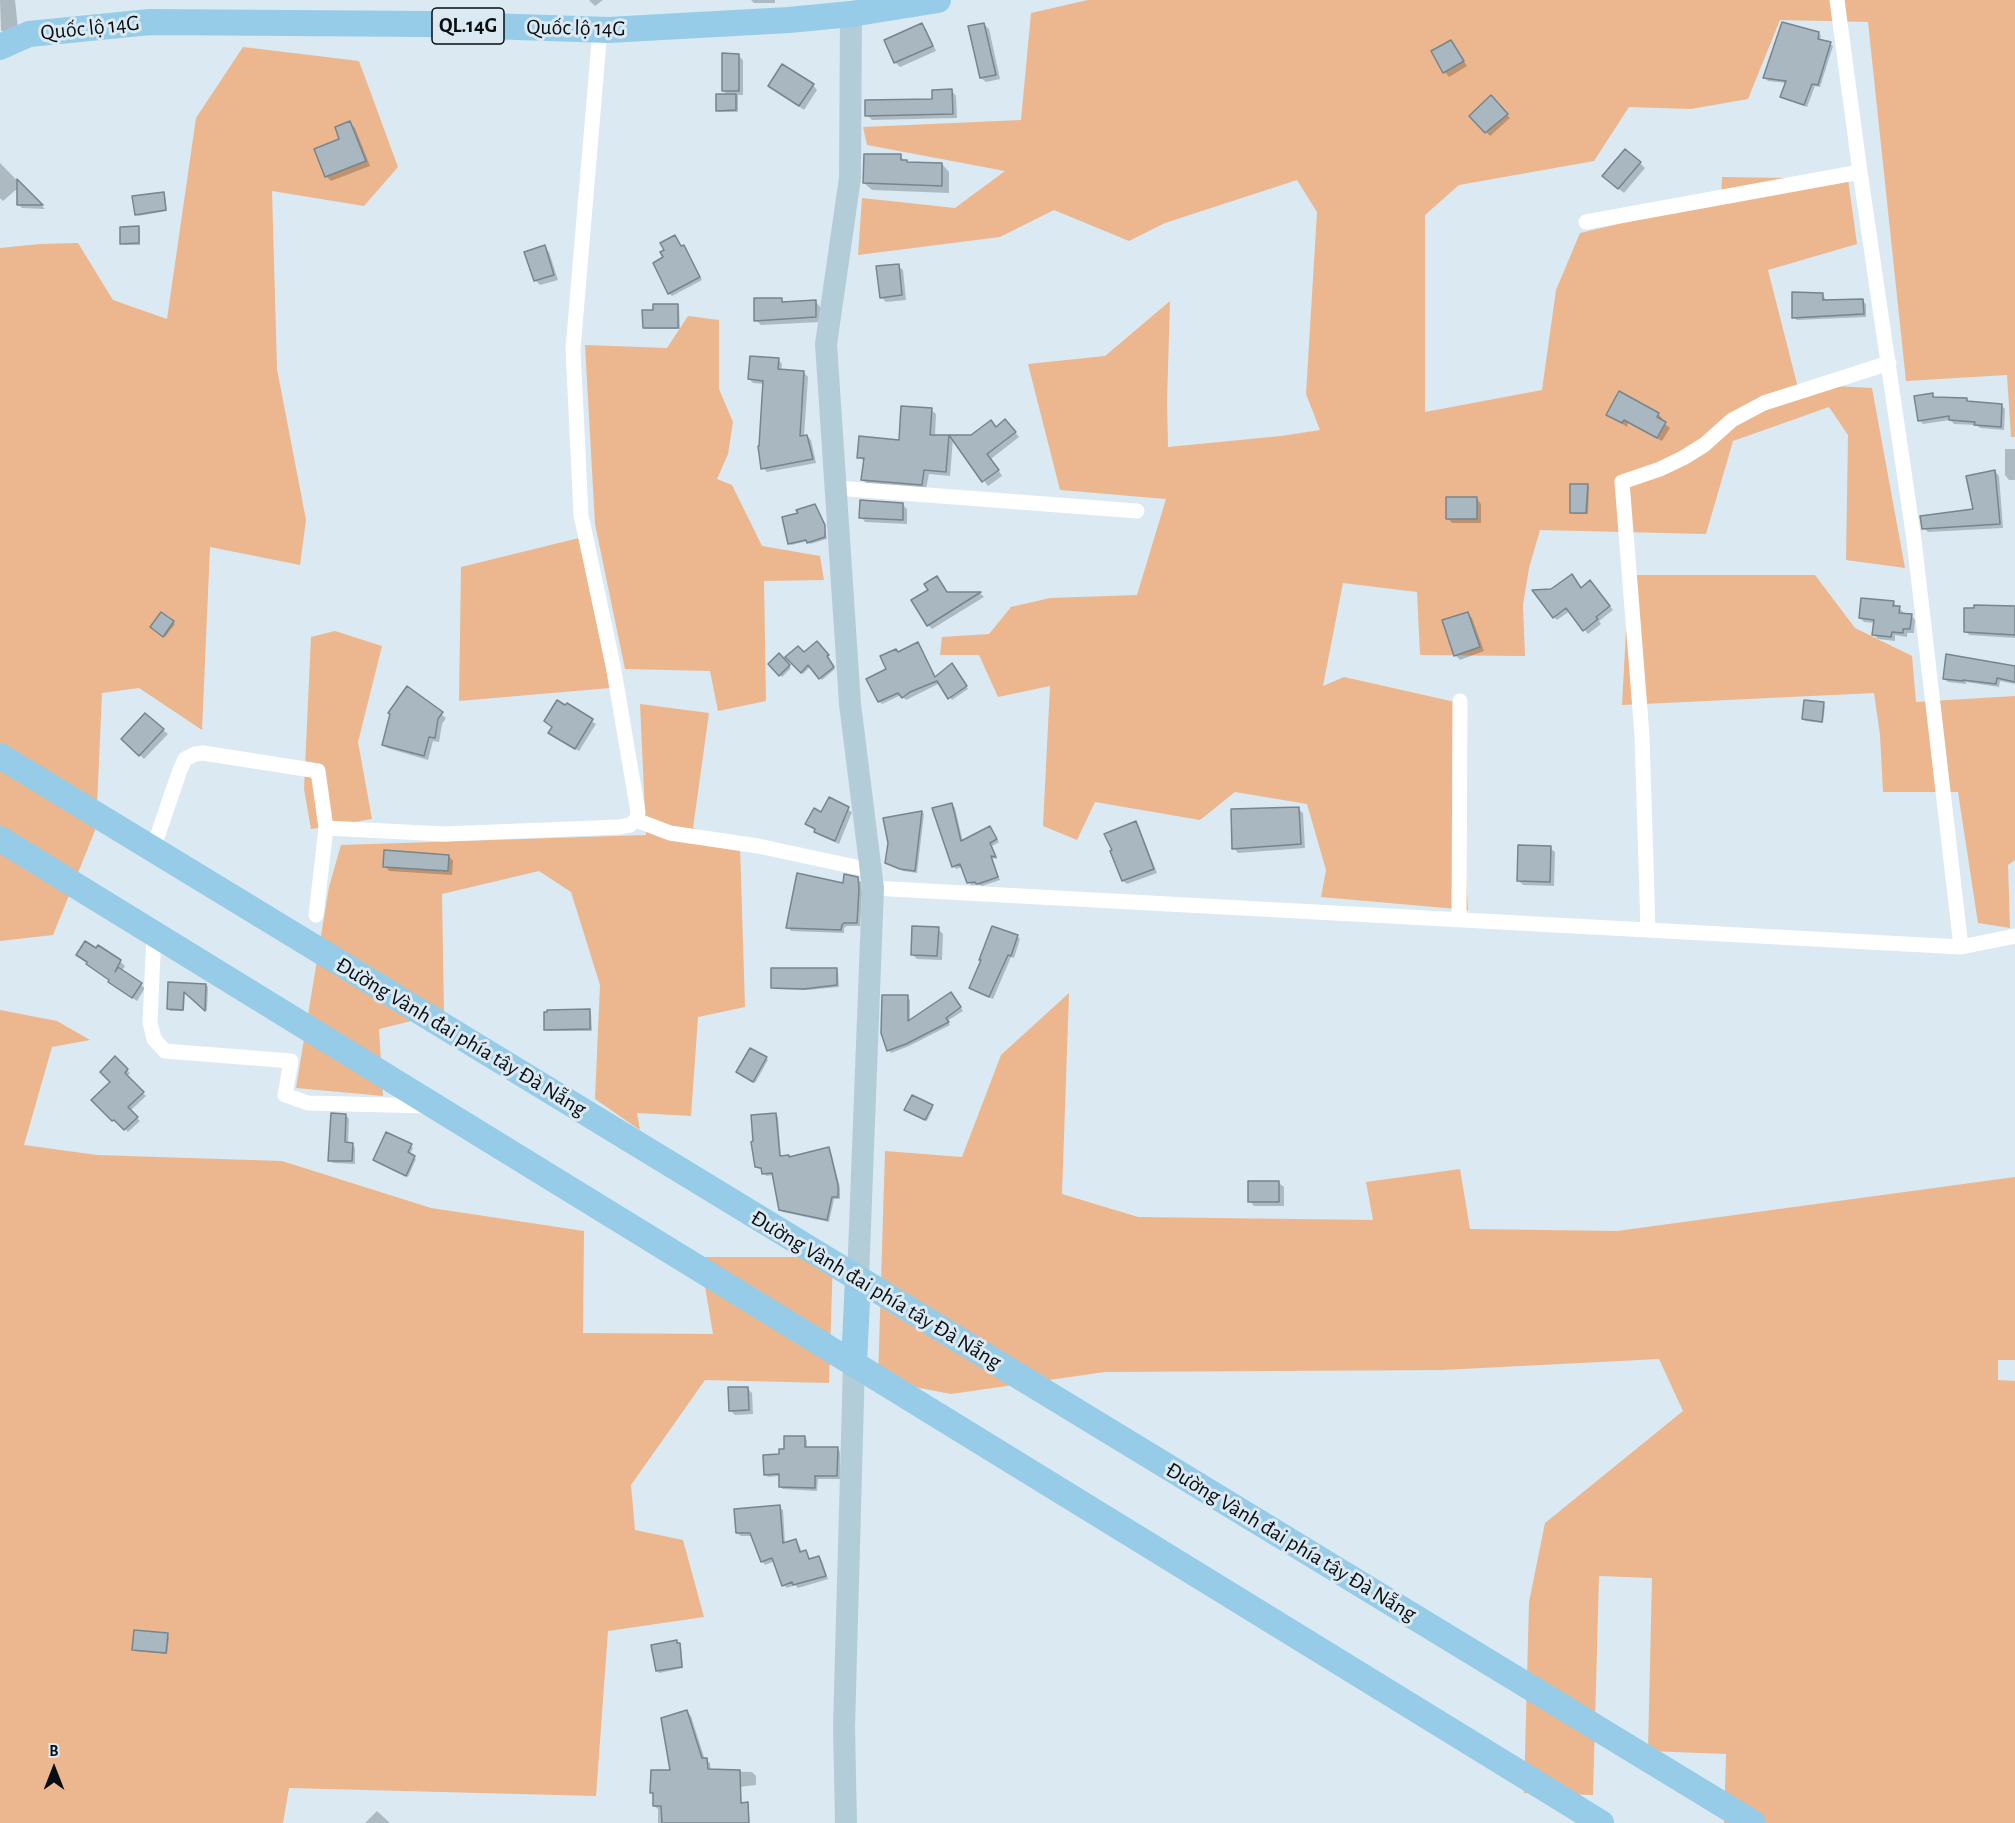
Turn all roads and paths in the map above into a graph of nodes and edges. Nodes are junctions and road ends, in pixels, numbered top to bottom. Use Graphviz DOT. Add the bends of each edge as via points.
graph roads {
  1 [pos="938,0"];
  2 [pos="1837,0"];
  3 [pos="851,14"];
  4 [pos="600,30"];
  5 [pos="0,47"];
  6 [pos="1860,172"];
  7 [pos="1586,222"];
  8 [pos="1889,363"];
  9 [pos="836,488"];
  10 [pos="1137,511"];
  11 [pos="1460,701"];
  12 [pos="0,756"];
  13 [pos="636,820"];
  14 [pos="326,828"];
  15 [pos="0,839"];
  16 [pos="153,849"];
  17 [pos="872,879"];
  18 [pos="316,915"];
  19 [pos="1460,919"];
  20 [pos="1648,929"];
  21 [pos="154,933"];
  22 [pos="2015,936"];
  23 [pos="1961,947"];
  24 [pos="435,1106"];
  25 [pos="858,1278"];
  26 [pos="854,1364"];
  27 [pos="846,1823"];
  28 [pos="1601,1823"];
  29 [pos="1753,1823"];
  1 -- 3 [label="main road, Quốc lộ 14G / QL.14G"];
  2 -- 6 [label="street"];
  3 -- 4 [label="main road, Quốc lộ 14G / QL.14G"];
  3 -- 9 [label="street" via="850,178 826,344"];
  4 -- 5 [label="main road, Quốc lộ 14G / QL.14G" via="150,22 29,34"];
  4 -- 13 [label="street" via="574,338 581,515 613,665 638,812"];
  6 -- 7 [label="street"];
  6 -- 8 [label="street"];
  8 -- 20 [label="street" via="1764,403 1732,420 1683,458 1622,482 1642,735"];
  8 -- 23 [label="street" via="1914,540"];
  9 -- 10 [label="street"];
  9 -- 17 [label="street" via="850,704"];
  11 -- 19 [label="street"];
  12 -- 16 [label="main road, Đường Vành đai phía tây Đà Nẵng"];
  13 -- 14 [label="street" via="619,827 444,834"];
  13 -- 17 [label="street" via="670,833 758,846"];
  14 -- 16 [label="street" via="318,771 203,753 185,759"];
  14 -- 18 [label="street"];
  15 -- 21 [label="main road"];
  16 -- 25 [label="main road, Đường Vành đai phía tây Đà Nẵng"];
  17 -- 19 [label="street"];
  17 -- 25 [label="street"];
  19 -- 20 [label="street"];
  20 -- 23 [label="street"];
  21 -- 24 [label="main road"];
  21 -- 24 [label="street" via="150,1022 154,1039 165,1051 291,1061 285,1095 308,1103"];
  22 -- 23 [label="street"];
  24 -- 26 [label="main road"];
  25 -- 26 [label="main road"];
  25 -- 29 [label="main road, Đường Vành đai phía tây Đà Nẵng"];
  26 -- 27 [label="street" via="844,1727"];
  26 -- 28 [label="main road"];
}
